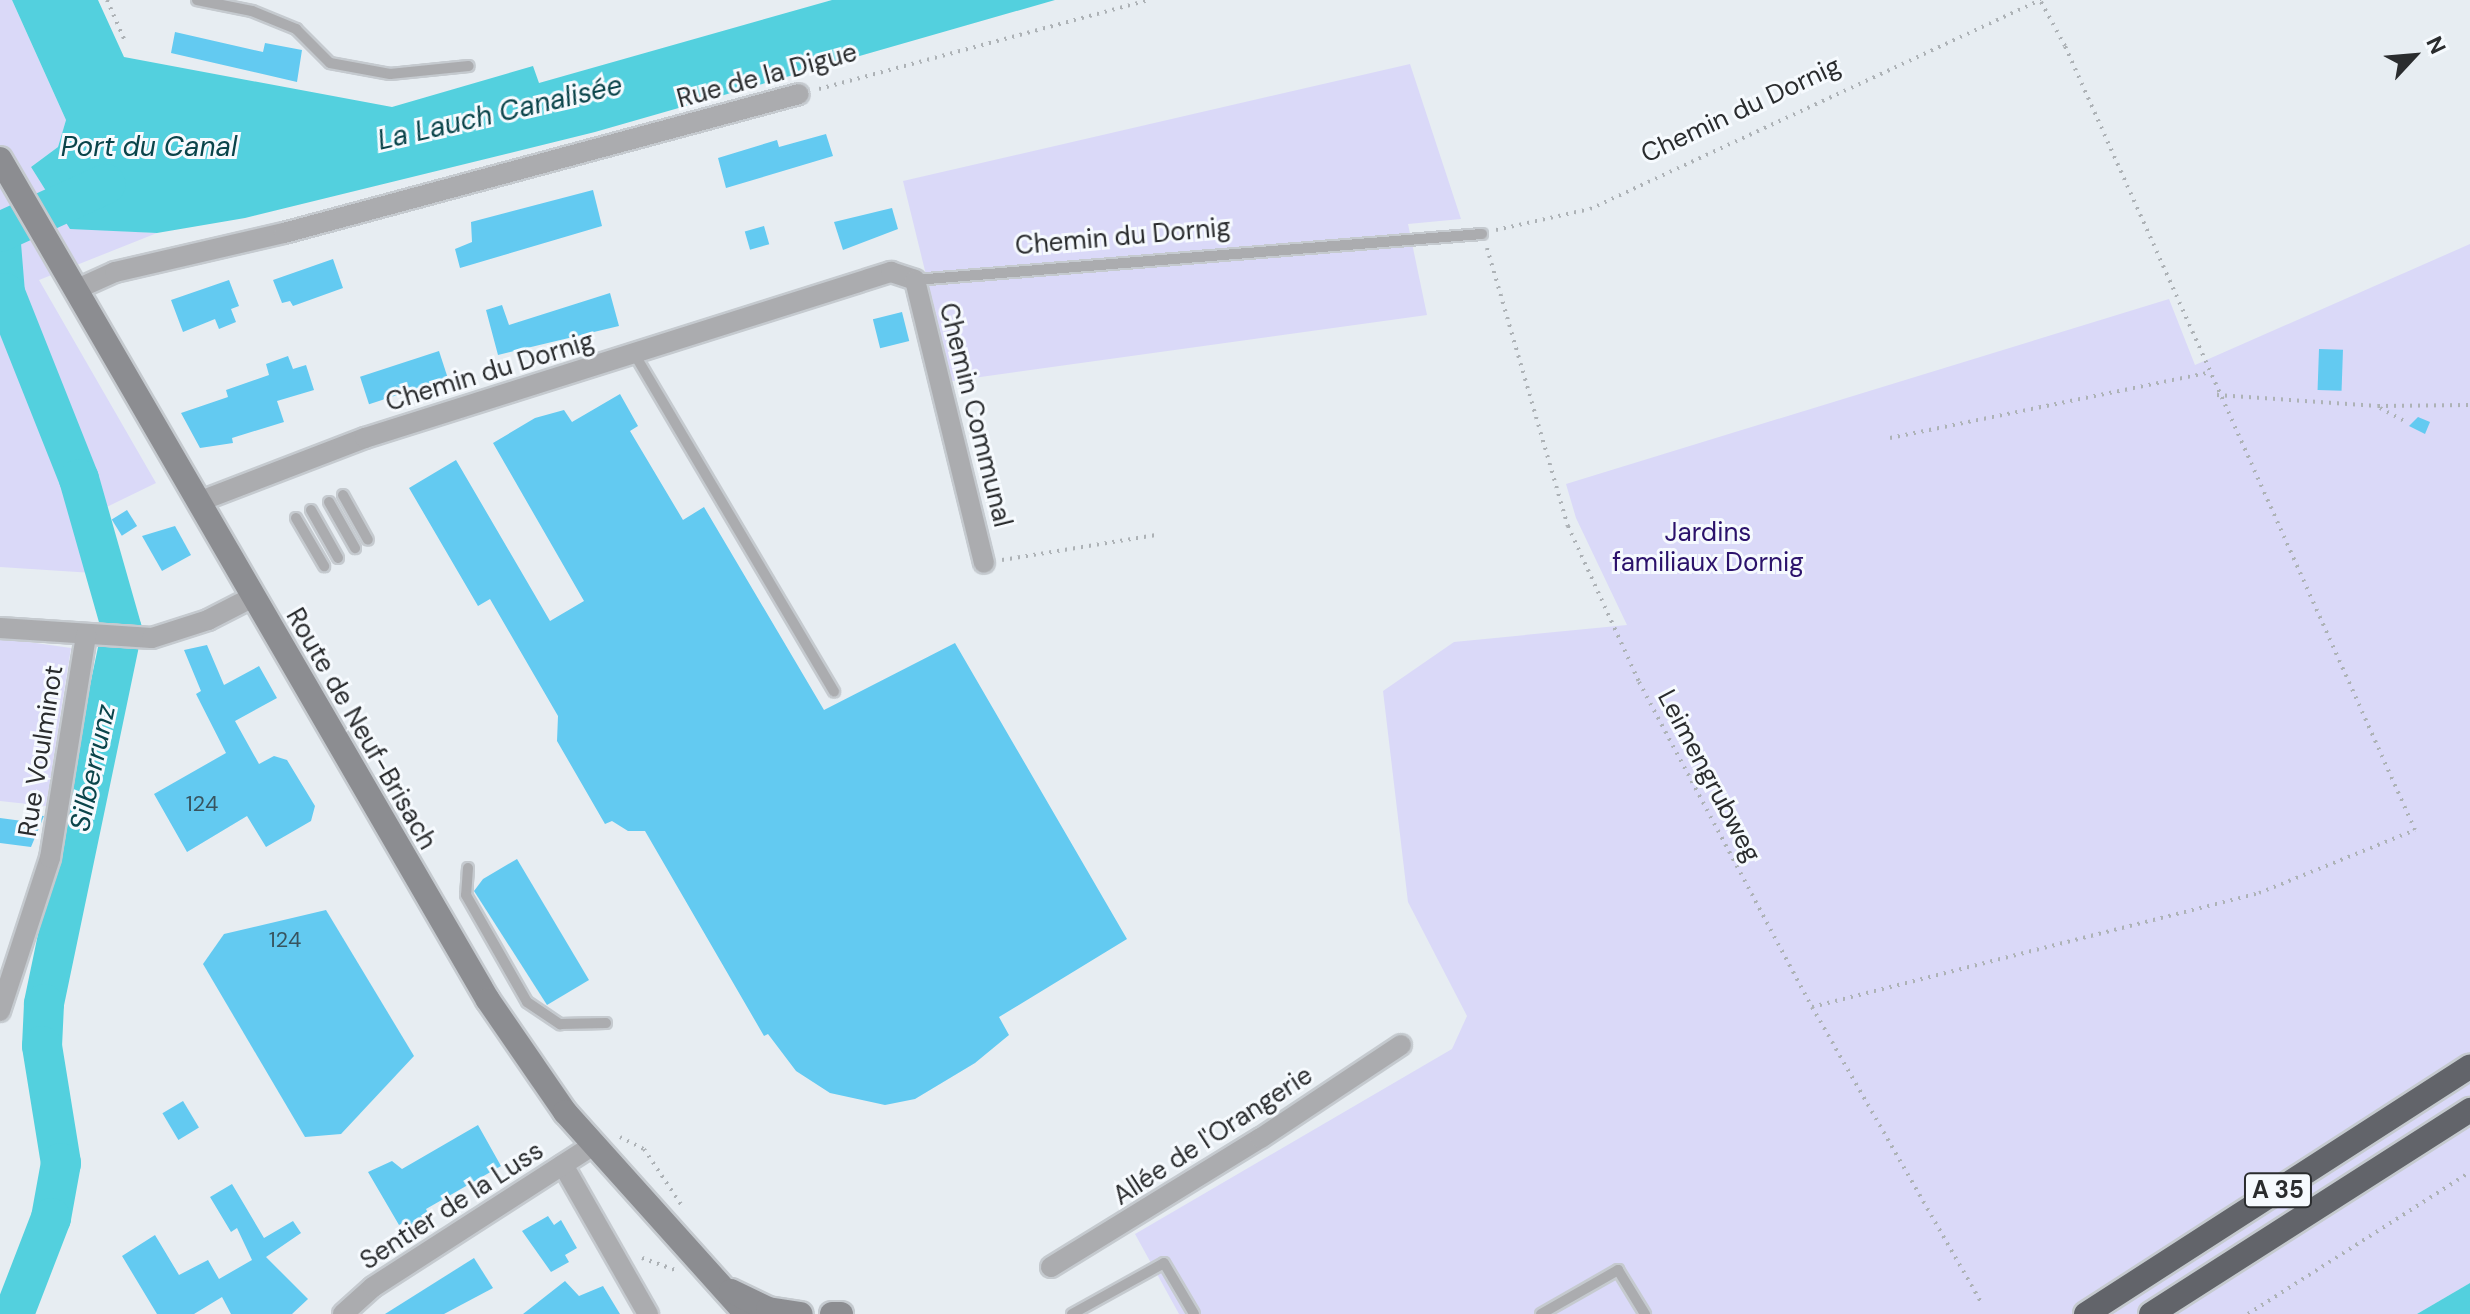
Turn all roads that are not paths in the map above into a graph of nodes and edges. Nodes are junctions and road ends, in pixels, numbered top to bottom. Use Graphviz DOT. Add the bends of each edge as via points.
graph roads {
  1 [pos="197,0"];
  2 [pos="469,66"];
  3 [pos="799,94"];
  4 [pos="4,166"];
  5 [pos="1482,234"];
  6 [pos="915,280"];
  7 [pos="75,290"];
  8 [pos="635,355"];
  9 [pos="343,495"];
  10 [pos="198,502"];
  11 [pos="329,502"];
  12 [pos="311,510"];
  13 [pos="296,518"];
  14 [pos="368,540"];
  15 [pos="355,548"];
  16 [pos="338,558"];
  17 [pos="984,563"];
  18 [pos="324,566"];
  19 [pos="253,597"];
  20 [pos="0,628"];
  21 [pos="94,636"];
  22 [pos="834,691"];
  23 [pos="468,868"];
  24 [pos="0,1011"];
  25 [pos="606,1023"];
  26 [pos="1401,1045"];
  27 [pos="2470,1067"];
  28 [pos="2470,1110"];
  29 [pos="593,1145"];
  30 [pos="563,1165"];
  31 [pos="1051,1267"];
  32 [pos="728,1290"];
  33 [pos="343,1314"];
  34 [pos="648,1314"];
  35 [pos="746,1314"];
  36 [pos="801,1314"];
  37 [pos="832,1314"];
  38 [pos="841,1314"];
  39 [pos="1072,1314"];
  40 [pos="1194,1314"];
  41 [pos="1541,1314"];
  42 [pos="1645,1314"];
  43 [pos="2086,1314"];
  44 [pos="2151,1314"];
  1 -- 2 [label="lane" via="252,11 296,29 330,63 390,74"];
  3 -- 7 [label="street, Rue de la Digue" via="284,233 115,272"];
  4 -- 7 [label="main road, Route de Neuf-Brisach"];
  5 -- 6 [label="lane, Chemin du Dornig"];
  6 -- 8 [label="street, Chemin du Dornig" via="891,272"];
  6 -- 17 [label="street, Chemin Communal"];
  7 -- 10 [label="main road, Route de Neuf-Brisach"];
  8 -- 10 [label="street, Chemin du Dornig" via="365,438"];
  8 -- 22 [label="lane"];
  9 -- 14 [label="lane"];
  10 -- 19 [label="main road, Route de Neuf-Brisach"];
  11 -- 15 [label="lane"];
  12 -- 16 [label="lane"];
  13 -- 18 [label="lane"];
  19 -- 21 [label="street" via="208,620 152,638"];
  19 -- 29 [label="main road, Route de Neuf-Brisach" via="488,1000"];
  20 -- 21 [label="street"];
  21 -- 24 [label="street, Rue Voulminot" via="50,858"];
  23 -- 25 [label="lane" via="466,895 527,1002 550,1021"];
  26 -- 31 [label="street, Allée de l'Orangerie"];
  27 -- 43 [label="highway, A 35"];
  28 -- 44 [label="highway, A 35"];
  29 -- 30 [label="street, Sentier de la Luss"];
  29 -- 32 [label="main road, Route de Neuf-Brisach"];
  30 -- 33 [label="street, Sentier de la Luss" via="373,1287"];
  30 -- 34 [label="street"];
  32 -- 35 [label="main road, Route de Neuf-Brisach"];
  32 -- 36 [label="main road, Route de Neuf-Brisach" via="768,1309"];
  37 -- 38 [label="main road"];
  39 -- 40 [label="lane" via="1164,1263"];
  41 -- 42 [label="lane" via="1618,1270"];
}
